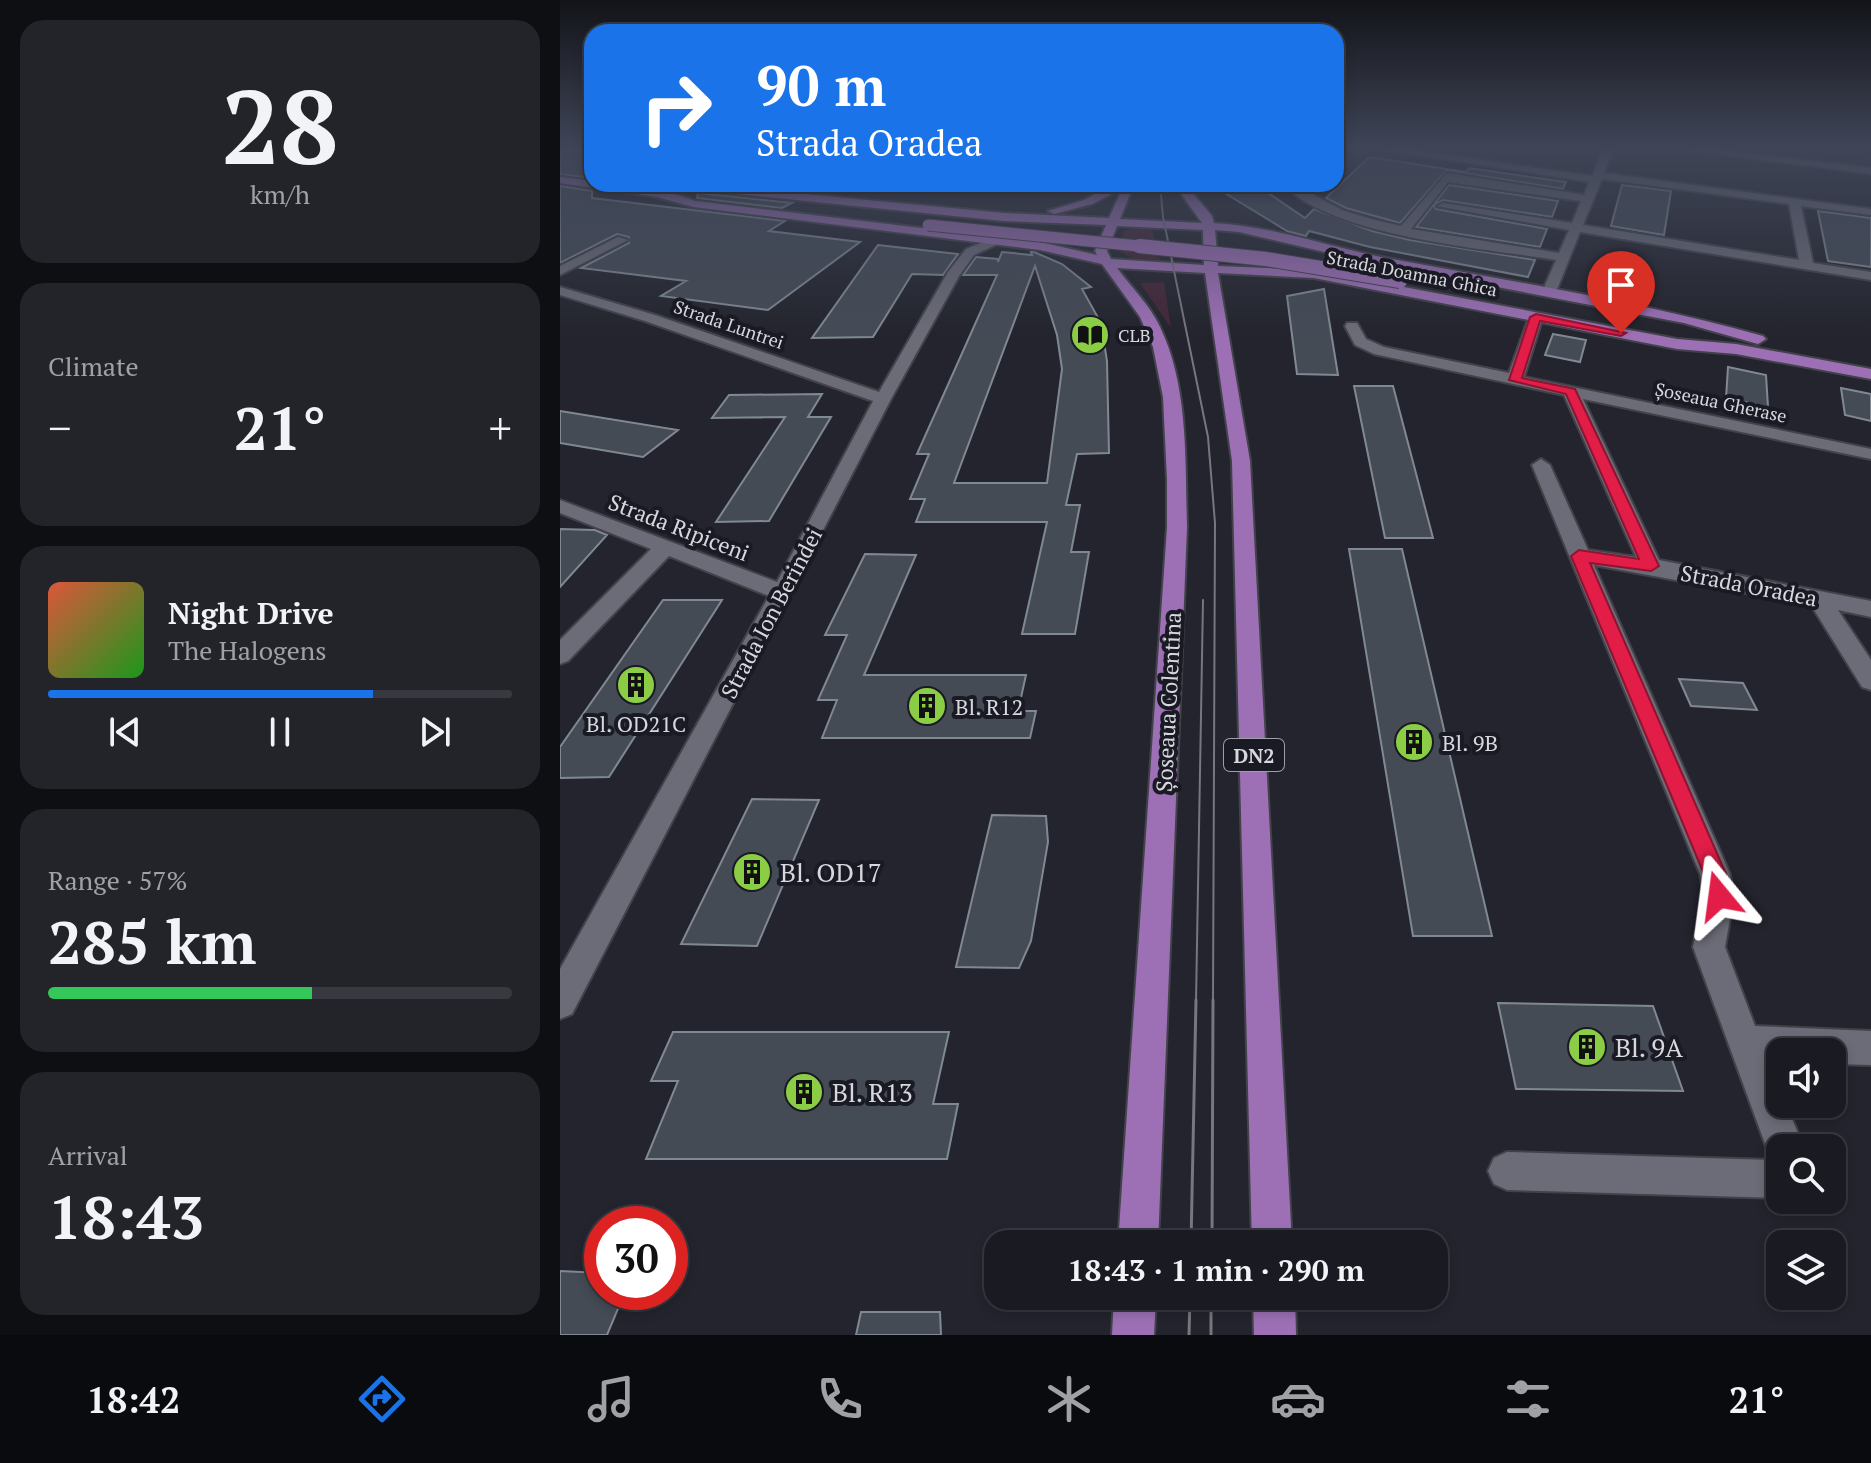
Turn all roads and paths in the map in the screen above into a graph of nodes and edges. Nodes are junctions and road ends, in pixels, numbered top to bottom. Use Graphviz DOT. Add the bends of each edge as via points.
graph roads {
  1 [pos="746,210"];
  2 [pos="814,210"];
  3 [pos="851,210"];
  4 [pos="922,210"];
  5 [pos="1050,210"];
  6 [pos="1117,210"];
  7 [pos="1201,210"];
  8 [pos="1339,210"];
  9 [pos="1420,210"];
  10 [pos="1468,210"];
  11 [pos="1583,210"];
  12 [pos="1796,210"];
  13 [pos="1004,217"];
  14 [pos="934,221"];
  15 [pos="1112,221"];
  16 [pos="1209,226"];
  17 [pos="1575,229"];
  18 [pos="1404,230"];
  19 [pos="622,240"];
  20 [pos="998,241"];
  21 [pos="1564,258"];
  22 [pos="1108,263"];
  23 [pos="1807,266"];
  24 [pos="1211,269"];
  25 [pos="560,271"];
  26 [pos="1871,276"];
  27 [pos="560,291"];
  28 [pos="1549,292"];
  29 [pos="1536,317"];
  30 [pos="1352,326"];
  31 [pos="1738,343"];
  32 [pos="1871,358"];
  33 [pos="1871,374"];
  34 [pos="1515,380"];
  35 [pos="1571,391"];
  36 [pos="883,399"];
  37 [pos="1871,454"];
  38 [pos="1541,465"];
  39 [pos="560,506"];
  40 [pos="664,548"];
  41 [pos="1579,556"];
  42 [pos="1651,566"];
  43 [pos="782,592"];
  44 [pos="1819,600"];
  45 [pos="1871,609"];
  46 [pos="560,655"];
  47 [pos="1871,680"];
  48 [pos="560,1002"];
  49 [pos="1744,1043"];
  50 [pos="1871,1048"];
  51 [pos="1780,1134"];
  52 [pos="1507,1171"];
  53 [pos="1766,1179"];
  54 [pos="1139,1230"];
  55 [pos="1271,1230"];
  56 [pos="1134,1310"];
  57 [pos="1274,1310"];
  58 [pos="1133,1335"];
  59 [pos="1275,1335"];
  1 -- 20 [label="main road, Strada Doamna Ghica"];
  2 -- 14 [label="main road, Strada Doamna Ghica"];
  3 -- 14 [label="main road"];
  4 -- 13 [label="main road, Strada Doamna Ghica"];
  5 -- 13 [label="main road"];
  6 -- 15 [label="main road"];
  7 -- 16 [label="main road"];
  8 -- 18 [label="street"];
  9 -- 18 [label="street"];
  10 -- 17 [label="street"];
  11 -- 17 [label="street"];
  12 -- 23 [label="street"];
  13 -- 15 [label="main road, Strada Doamna Ghica"];
  14 -- 31 [label="main road, bridge" via="1403,276"];
  15 -- 16 [label="main road, Strada Doamna Ghica"];
  15 -- 22 [label="main road" via="1101,247"];
  16 -- 24 [label="main road, DN2"];
  16 -- 28 [label="main road, Strada Doamna Ghica"];
  17 -- 21 [label="street"];
  17 -- 23 [label="street"];
  18 -- 21 [label="street"];
  19 -- 25 [label="street"];
  20 -- 22 [label="main road, Strada Doamna Ghica"];
  20 -- 36 [label="street, Strada Ion Berindei" via="970,252"];
  21 -- 28 [label="street"];
  22 -- 24 [label="main road, Strada Doamna Ghica"];
  22 -- 54 [label="main road, Șoseaua Colentina" via="1144,309 1161,345 1176,463"];
  23 -- 26 [label="street"];
  24 -- 29 [label="main road, Strada Doamna Ghica" via="1314,274"];
  24 -- 55 [label="main road, DN2" via="1238,435 1246,525"];
  27 -- 36 [label="street, Strada Luntrei"];
  28 -- 31 [label="main road, Strada Doamna Ghica" via="1686,319"];
  29 -- 31 [label="main road, Strada Doamna Ghica" via="1677,344"];
  29 -- 34 [label="street"];
  30 -- 34 [label="street, Șoseaua Gherase" via="1360,342 1379,351"];
  31 -- 32 [label="main road, Strada Doamna Ghica"];
  31 -- 33 [label="main road, Strada Doamna Ghica"];
  34 -- 35 [label="street, Șoseaua Gherase"];
  35 -- 37 [label="street, Șoseaua Gherase"];
  35 -- 42 [label="street"];
  36 -- 43 [label="street, Strada Ion Berindei"];
  38 -- 41 [label="street"];
  39 -- 40 [label="street, Strada Ripiceni"];
  40 -- 43 [label="street, Strada Ripiceni"];
  40 -- 46 [label="street"];
  41 -- 42 [label="street, Strada Oradea"];
  41 -- 49 [label="street" via="1715,874 1719,896 1709,947"];
  42 -- 44 [label="street, Strada Oradea"];
  43 -- 48 [label="street, Strada Ion Berindei"];
  44 -- 45 [label="street, Strada Oradea"];
  44 -- 47 [label="street"];
  49 -- 50 [label="street"];
  49 -- 51 [label="street"];
  52 -- 53 [label="street"];
  56 -- 58 [label="main road"];
  57 -- 59 [label="main road"];
}
